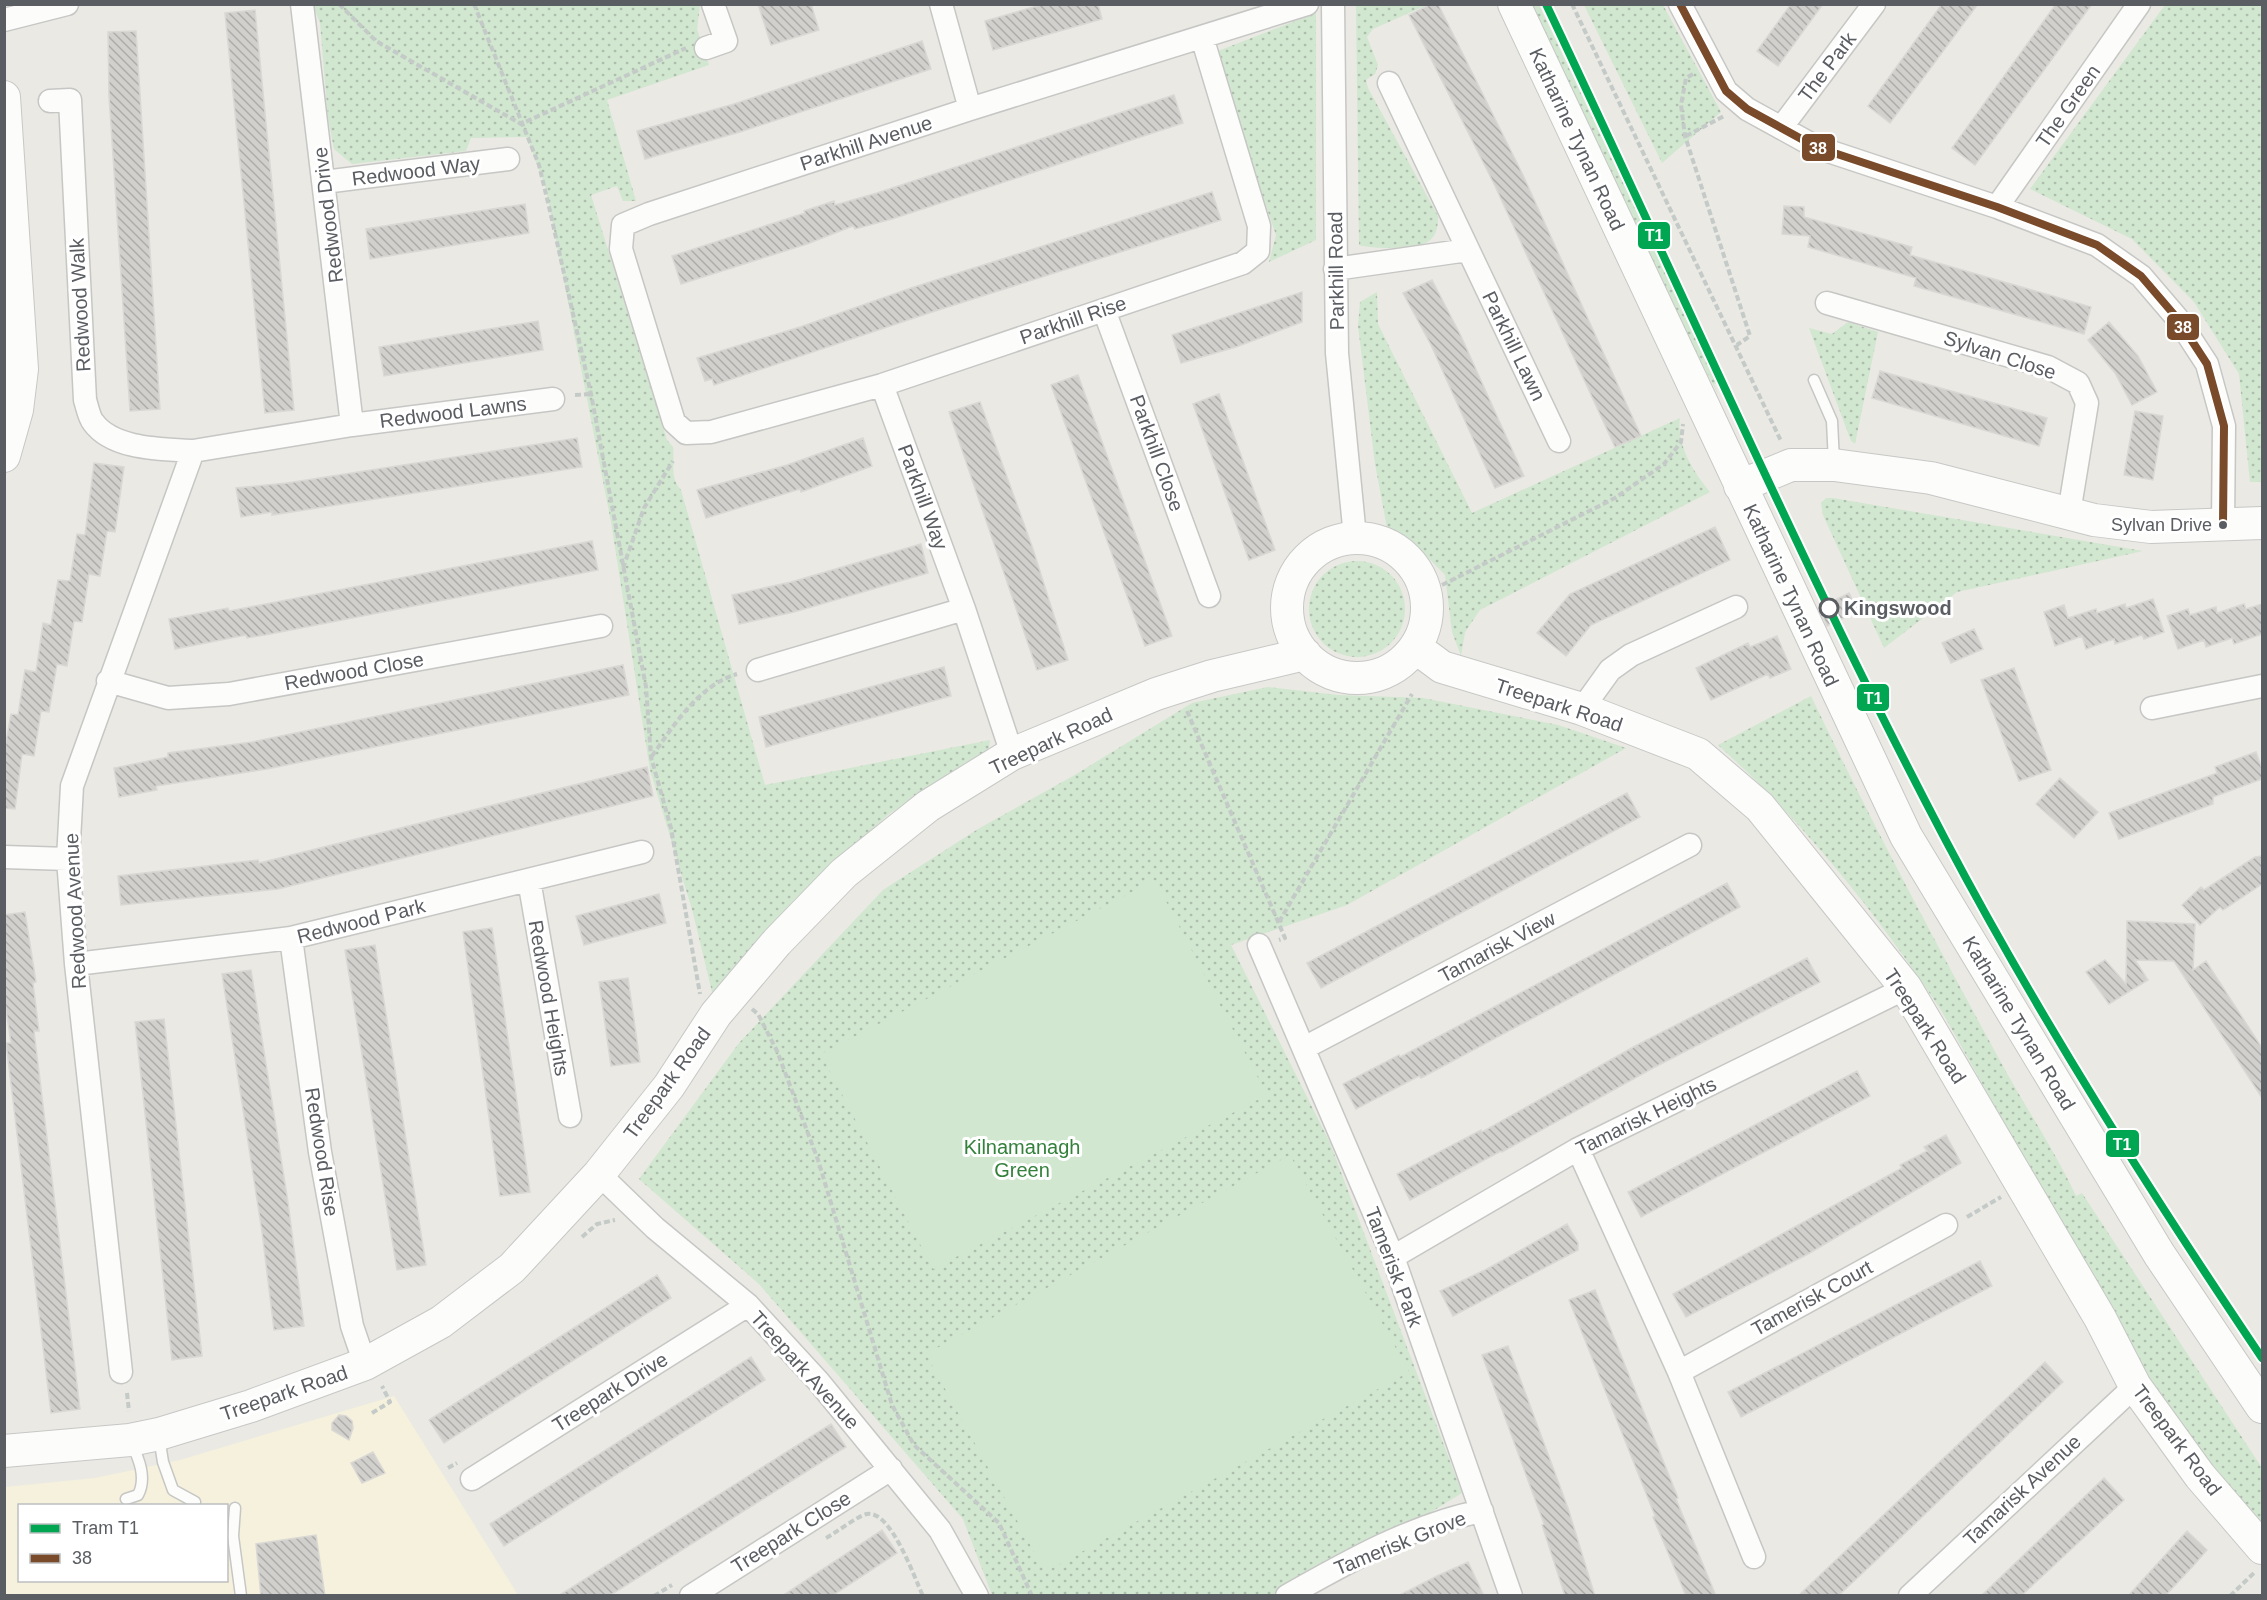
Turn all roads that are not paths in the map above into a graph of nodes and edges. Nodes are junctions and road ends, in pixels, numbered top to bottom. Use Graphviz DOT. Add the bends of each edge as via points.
graph roads {
  1 [pos="67,4"];
  2 [pos="302,4"];
  3 [pos="713,4"];
  4 [pos="941,4"];
  5 [pos="1307,4"];
  6 [pos="1333,4"];
  7 [pos="1514,4"];
  8 [pos="1680,4"];
  9 [pos="1874,4"];
  10 [pos="2139,4"];
  11 [pos="4,20"];
  12 [pos="1202,37"];
  13 [pos="700,47"];
  14 [pos="1389,83"];
  15 [pos="4,98"];
  16 [pos="50,101"];
  17 [pos="970,109"];
  18 [pos="1781,128"];
  19 [pos="6,131"];
  20 [pos="508,159"];
  21 [pos="324,182"];
  22 [pos="1997,207"];
  23 [pos="1468,250"];
  24 [pos="1335,269"];
  25 [pos="1827,303"];
  26 [pos="1104,309"];
  27 [pos="1814,380"];
  28 [pos="882,385"];
  29 [pos="564,397"];
  30 [pos="675,422"];
  31 [pos="352,425"];
  32 [pos="1559,441"];
  33 [pos="193,451"];
  34 [pos="4,456"];
  35 [pos="1834,465"];
  36 [pos="1740,486"];
  37 [pos="2069,513"];
  38 [pos="2262,523"];
  39 [pos="2223,525"];
  40 [pos="1355,537"];
  41 [pos="1209,596"];
  42 [pos="1736,607"];
  43 [pos="964,609"];
  44 [pos="601,626"];
  45 [pos="1415,647"];
  46 [pos="1305,654"];
  47 [pos="748,672"];
  48 [pos="108,681"];
  49 [pos="2262,686"];
  50 [pos="2152,708"];
  51 [pos="1582,709"];
  52 [pos="1012,754"];
  53 [pos="1690,845"];
  54 [pos="642,852"];
  55 [pos="4,857"];
  56 [pos="68,859"];
  57 [pos="529,880"];
  58 [pos="291,938"];
  59 [pos="1259,945"];
  60 [pos="76,964"];
  61 [pos="1906,988"];
  62 [pos="1304,1048"];
  63 [pos="570,1116"];
  64 [pos="1578,1149"];
  65 [pos="599,1174"];
  66 [pos="1946,1225"];
  67 [pos="1393,1257"];
  68 [pos="748,1305"];
  69 [pos="1679,1372"];
  70 [pos="374,1375"];
  71 [pos="124,1383"];
  72 [pos="2135,1386"];
  73 [pos="2262,1407"];
  74 [pos="139,1428"];
  75 [pos="4,1451"];
  76 [pos="891,1469"];
  77 [pos="472,1479"];
  78 [pos="126,1498"];
  79 [pos="195,1502"];
  80 [pos="235,1508"];
  81 [pos="1482,1511"];
  82 [pos="1754,1557"];
  83 [pos="2260,1559"];
  84 [pos="683,1589"];
  85 [pos="241,1596"];
  86 [pos="977,1596"];
  87 [pos="1287,1596"];
  88 [pos="1511,1596"];
  89 [pos="1910,1596"];
  1 -- 11 [label="street"];
  2 -- 21 [label="street, Redwood Drive"];
  3 -- 13 [label="street" via="726,41"];
  4 -- 17 [label="street"];
  5 -- 12 [label="street, Parkhill Avenue"];
  6 -- 24 [label="street, Parkhill Road"];
  7 -- 36 [label="street, Katharine Tynan Road"];
  8 -- 18 [label="street" via="1726,91 1747,109"];
  9 -- 18 [label="street, The Park"];
  10 -- 22 [label="street, The Green"];
  12 -- 17 [label="street, Parkhill Avenue"];
  12 -- 26 [label="street, Parkhill Rise" via="1259,226 1258,251 1243,263"];
  14 -- 23 [label="street, Parkhill Lawn"];
  15 -- 19 [label="street"];
  16 -- 33 [label="street, Redwood Walk" via="70,100 85,399 93,422 114,438 154,448"];
  17 -- 30 [label="street, Parkhill Avenue" via="649,214 618,220 621,249"];
  18 -- 22 [label="street" via="1816,147"];
  19 -- 34 [label="street" via="22,369 17,410"];
  20 -- 21 [label="street, Redwood Way"];
  21 -- 31 [label="street, Redwood Drive"];
  22 -- 39 [label="street" via="2097,245 2141,276 2177,318 2207,363 2224,426"];
  23 -- 24 [label="street"];
  23 -- 32 [label="street, Parkhill Lawn"];
  24 -- 40 [label="street, Parkhill Road" via="1337,353"];
  25 -- 37 [label="street, Sylvan Close" via="2048,368 2078,383 2087,403"];
  26 -- 28 [label="street, Parkhill Rise"];
  26 -- 41 [label="street, Parkhill Close"];
  27 -- 35 [label="lane" via="1832,421"];
  28 -- 30 [label="street, Parkhill Rise" via="711,432 686,432"];
  28 -- 43 [label="street, Parkhill Way"];
  29 -- 31 [label="street, Redwood Lawns"];
  31 -- 33 [label="street"];
  33 -- 48 [label="street, Redwood Avenue"];
  35 -- 36 [label="street" via="1791,465"];
  35 -- 37 [label="street" via="1931,478"];
  36 -- 73 [label="street, Katharine Tynan Road" via="1906,836 2160,1254"];
  37 -- 39 [label="street" via="2151,527"];
  38 -- 39 [label="street"];
  40 -- 45 [label="street" via="1391,546 1419,574 1428,608 1422,636"];
  40 -- 46 [label="street" via="1318,549 1299,568 1292,582 1288,618 1294,638"];
  42 -- 51 [label="street" via="1630,655 1610,670"];
  43 -- 47 [label="street"];
  43 -- 52 [label="street, Parkhill Way"];
  44 -- 48 [label="street, Redwood Close" via="229,694 168,698"];
  45 -- 46 [label="street" via="1392,669 1351,678 1331,673"];
  45 -- 51 [label="street, Treepark Road" via="1442,667"];
  46 -- 52 [label="street, Treepark Road" via="1156,694"];
  48 -- 56 [label="street, Redwood Avenue" via="72,786"];
  49 -- 50 [label="street"];
  51 -- 61 [label="street, Treepark Road" via="1698,754 1760,807"];
  52 -- 65 [label="street, Treepark Road" via="928,806 844,873 777,942 707,1027 669,1086"];
  53 -- 62 [label="street, Tamarisk View"];
  54 -- 57 [label="street, Redwood Park"];
  55 -- 56 [label="street"];
  56 -- 60 [label="street, Redwood Avenue"];
  57 -- 58 [label="street, Redwood Park"];
  57 -- 63 [label="street, Redwood Heights"];
  58 -- 60 [label="street, Redwood Park"];
  58 -- 70 [label="street, Redwood Rise" via="320,1152 352,1326"];
  59 -- 62 [label="street, Tamerisk Park"];
  60 -- 71 [label="street, Redwood Avenue"];
  61 -- 64 [label="street, Tamarisk Heights"];
  61 -- 72 [label="street, Treepark Road" via="2100,1318"];
  62 -- 67 [label="street, Tamerisk Park"];
  64 -- 67 [label="street, Tamarisk Heights"];
  64 -- 69 [label="street"];
  65 -- 68 [label="street, Treepark Avenue" via="655,1228"];
  65 -- 70 [label="street, Treepark Road" via="512,1268"];
  66 -- 69 [label="street, Tamerisk Court"];
  67 -- 81 [label="street, Tamerisk Park"];
  68 -- 76 [label="street, Treepark Avenue"];
  68 -- 77 [label="street, Treepark Drive"];
  69 -- 82 [label="street"];
  70 -- 74 [label="street, Treepark Road" via="250,1407"];
  72 -- 83 [label="street, Treepark Road"];
  72 -- 89 [label="street, Tamarisk Avenue"];
  74 -- 75 [label="street, Treepark Road"];
  74 -- 78 [label="lane" via="138,1459 143,1485 138,1495"];
  74 -- 79 [label="lane" via="163,1462 173,1490"];
  76 -- 84 [label="street, Treepark Close"];
  76 -- 86 [label="street, Treepark Avenue" via="940,1530"];
  80 -- 85 [label="lane" via="232,1536"];
  81 -- 87 [label="street, Tamerisk Grove" via="1461,1515 1355,1557"];
  81 -- 88 [label="street, Tamerisk Park"];
}
